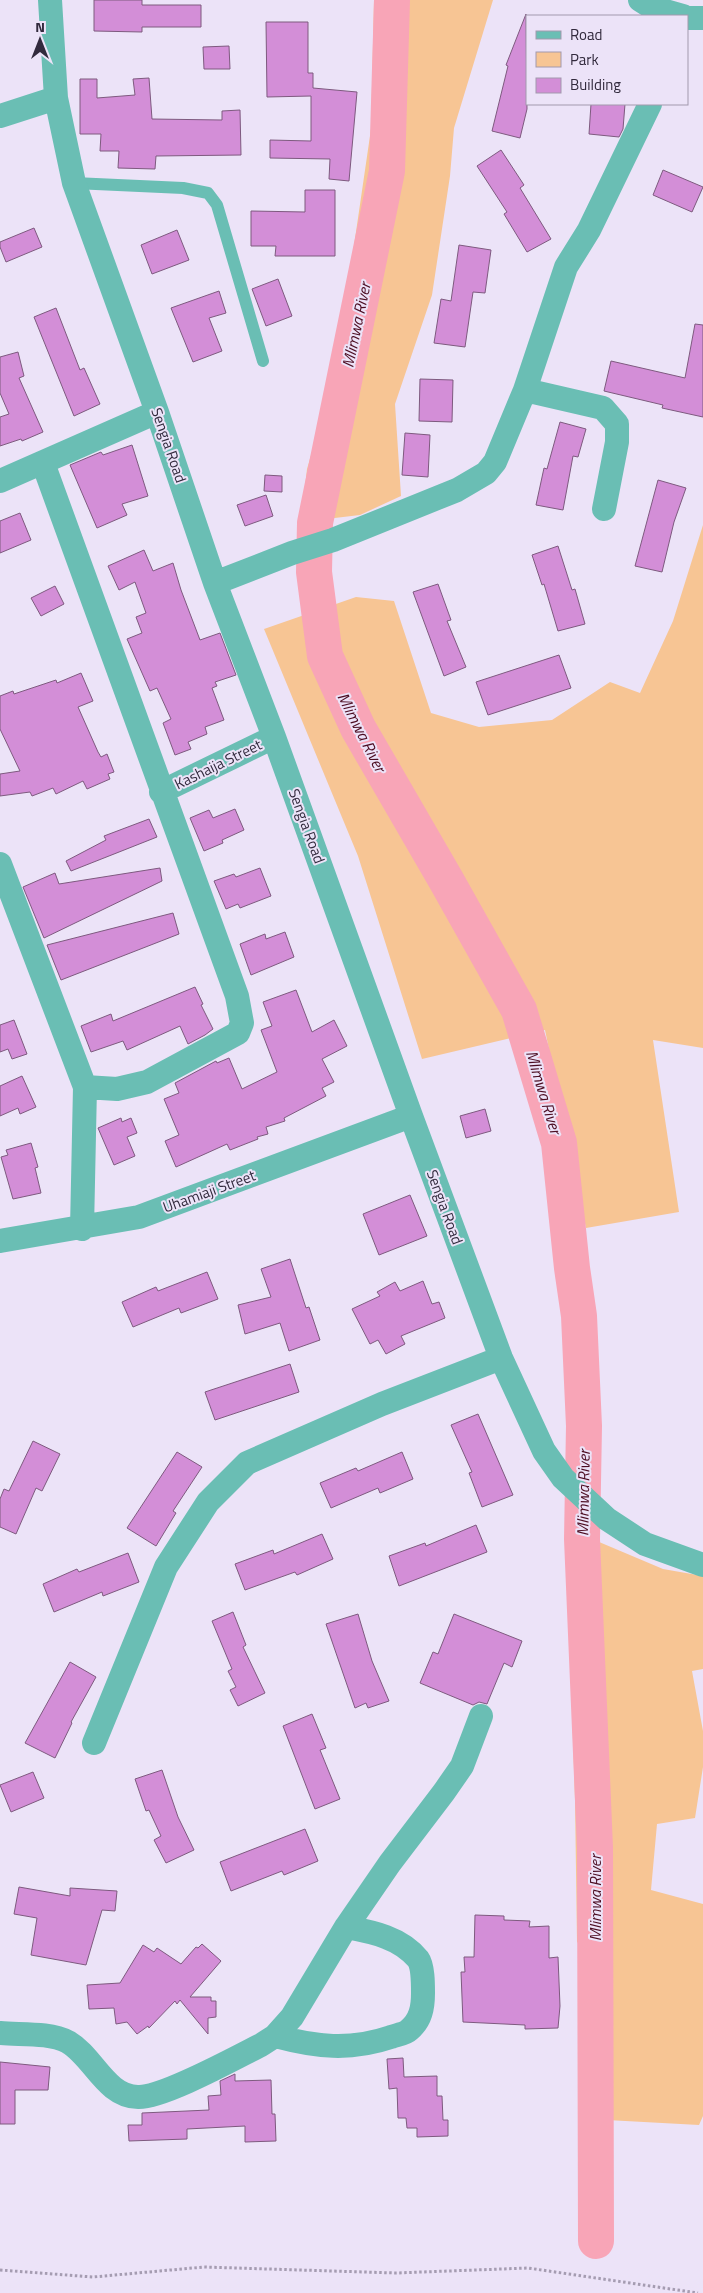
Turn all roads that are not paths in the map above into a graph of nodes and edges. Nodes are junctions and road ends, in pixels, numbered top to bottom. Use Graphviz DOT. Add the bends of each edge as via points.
graph roads {
  1 [pos="50,0"];
  2 [pos="640,0"];
  3 [pos="675,15"];
  4 [pos="56,98"];
  5 [pos="650,105"];
  6 [pos="0,116"];
  7 [pos="74,183"];
  8 [pos="263,361"];
  9 [pos="525,390"];
  10 [pos="157,412"];
  11 [pos="43,463"];
  12 [pos="0,481"];
  13 [pos="604,509"];
  14 [pos="215,583"];
  15 [pos="274,736"];
  16 [pos="162,792"];
  17 [pos="0,864"];
  18 [pos="85,1087"];
  19 [pos="411,1116"];
  20 [pos="82,1229"];
  21 [pos="0,1241"];
  22 [pos="501,1358"];
  23 [pos="703,1565"];
  24 [pos="481,1716"];
  25 [pos="94,1743"];
  26 [pos="346,1928"];
  27 [pos="0,2033"];
  28 [pos="275,2036"];
  1 -- 4 [label="street, Sengia Road"];
  2 -- 3 [label="street"];
  4 -- 6 [label="street"];
  4 -- 7 [label="street, Sengia Road"];
  5 -- 9 [label="street" via="588,230 566,267"];
  7 -- 8 [label="lane" via="183,188 208,193 217,205"];
  7 -- 10 [label="street, Sengia Road"];
  9 -- 13 [label="street" via="603,408 617,424 617,442"];
  9 -- 14 [label="street" via="495,462 486,473 457,490"];
  10 -- 11 [label="street"];
  10 -- 14 [label="street, Sengia Road"];
  11 -- 12 [label="street"];
  11 -- 16 [label="street"];
  14 -- 15 [label="street, Sengia Road"];
  15 -- 16 [label="street, Kashaija Street"];
  15 -- 19 [label="street, Sengia Road"];
  16 -- 18 [label="street" via="237,996 242,1023 238,1033 147,1082 117,1089"];
  17 -- 18 [label="street"];
  18 -- 20 [label="street"];
  19 -- 20 [label="street, Uhamiaji Street" via="139,1217"];
  19 -- 22 [label="street, Sengia Road"];
  20 -- 21 [label="street, Uhamiaji Street"];
  22 -- 23 [label="street, Sengia Road" via="544,1451 563,1478 607,1519 645,1544"];
  22 -- 25 [label="street" via="382,1404 246,1463 208,1502 166,1567"];
  24 -- 26 [label="street" via="462,1766"];
  26 -- 28 [label="street" via="292,2018"];
  26 -- 28 [label="street" via="380,1934 396,1941 419,1960 423,2011 408,2031 373,2043 344,2047 310,2046"];
  27 -- 28 [label="street" via="52,2037 67,2042 120,2092 137,2098 163,2092 261,2046"];
}
